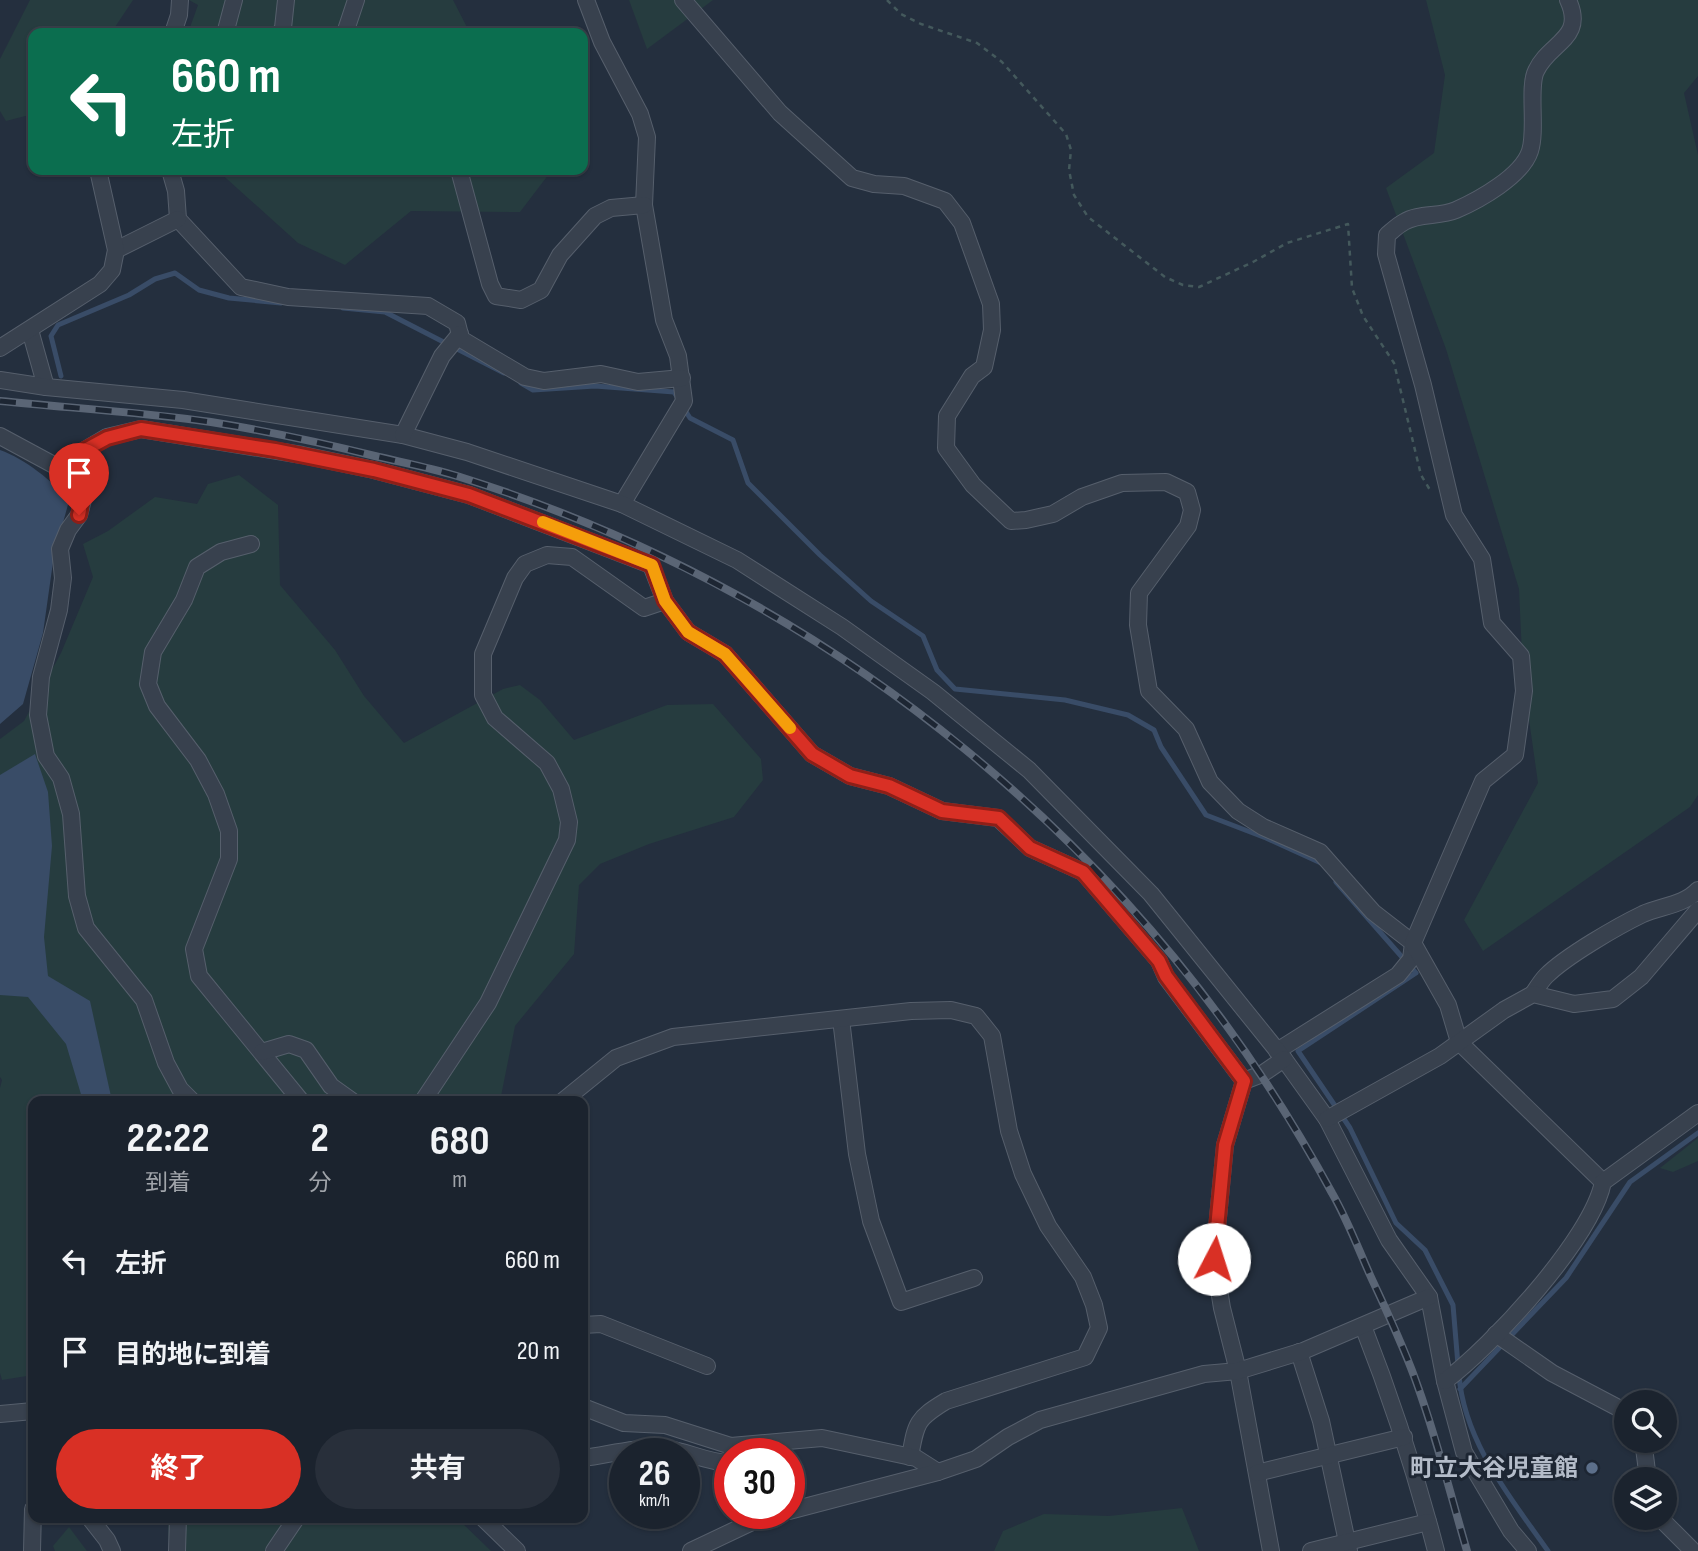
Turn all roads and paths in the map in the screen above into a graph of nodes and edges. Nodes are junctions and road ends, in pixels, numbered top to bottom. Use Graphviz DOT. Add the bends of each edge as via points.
graph roads {
  1 [pos="180,0"];
  2 [pos="233,0"];
  3 [pos="286,0"];
  4 [pos="356,0"];
  5 [pos="586,0"];
  6 [pos="683,0"];
  7 [pos="887,0"];
  8 [pos="1568,0"];
  9 [pos="175,28"];
  10 [pos="226,28"];
  11 [pos="283,28"];
  12 [pos="347,28"];
  13 [pos="99,175"];
  14 [pos="171,175"];
  15 [pos="460,175"];
  16 [pos="644,205"];
  17 [pos="178,219"];
  18 [pos="116,250"];
  19 [pos="30,330"];
  20 [pos="460,334"];
  21 [pos="0,348"];
  22 [pos="682,378"];
  23 [pos="0,380"];
  24 [pos="46,387"];
  25 [pos="403,435"];
  26 [pos="0,436"];
  27 [pos="63,470"];
  28 [pos="1431,492"];
  29 [pos="622,504"];
  30 [pos="251,544"];
  31 [pos="665,601"];
  32 [pos="1698,890"];
  33 [pos="1698,910"];
  34 [pos="1413,943"];
  35 [pos="1533,994"];
  36 [pos="841,1019"];
  37 [pos="1459,1042"];
  38 [pos="262,1052"];
  39 [pos="1280,1055"];
  40 [pos="1244,1081"];
  41 [pos="187,1096"];
  42 [pos="296,1096"];
  43 [pos="345,1096"];
  44 [pos="427,1096"];
  45 [pos="570,1096"];
  46 [pos="1698,1113"];
  47 [pos="1327,1119"];
  48 [pos="1604,1182"];
  49 [pos="974,1278"];
  50 [pos="1429,1297"];
  51 [pos="588,1325"];
  52 [pos="1363,1326"];
  53 [pos="1496,1334"];
  54 [pos="1299,1352"];
  55 [pos="707,1366"];
  56 [pos="1238,1371"];
  57 [pos="1445,1381"];
  58 [pos="1614,1406"];
  59 [pos="588,1409"];
  60 [pos="28,1411"];
  61 [pos="0,1414"];
  62 [pos="1404,1437"];
  63 [pos="805,1439"];
  64 [pos="714,1441"];
  65 [pos="1329,1456"];
  66 [pos="588,1457"];
  67 [pos="910,1457"];
  68 [pos="714,1461"];
  69 [pos="938,1472"];
  70 [pos="1257,1473"];
  71 [pos="805,1507"];
  72 [pos="1428,1522"];
  73 [pos="33,1523"];
  74 [pos="94,1523"];
  75 [pos="178,1523"];
  76 [pos="293,1523"];
  77 [pos="488,1523"];
  78 [pos="737,1529"];
  79 [pos="1672,1530"];
  80 [pos="1348,1546"];
  81 [pos="32,1551"];
  82 [pos="112,1551"];
  83 [pos="177,1551"];
  84 [pos="274,1551"];
  85 [pos="517,1551"];
  86 [pos="691,1551"];
  87 [pos="1271,1551"];
  88 [pos="1311,1551"];
  89 [pos="1436,1551"];
  90 [pos="1528,1551"];
  91 [pos="1693,1551"];
  1 -- 9 [label="street"];
  2 -- 10 [label="street"];
  3 -- 11 [label="street"];
  4 -- 12 [label="street"];
  5 -- 16 [label="street" via="647,137"];
  6 -- 34 [label="street" via="780,113 852,178 904,187 945,201 962,223 990,304 992,330 984,367 972,376 947,416 947,448 973,485 1011,521 1054,514 1082,497 1122,483 1166,482 1187,492 1192,510 1188,526 1139,593 1138,625 1149,691 1186,729 1210,782 1238,811 1320,852 1373,912"];
  7 -- 28 [label="path" via="901,14 977,43 1002,62 1066,134 1074,195 1088,217 1165,277 1199,287 1287,243 1348,224 1352,288 1363,316 1394,363 1421,475"];
  8 -- 34 [label="street" via="1574,13 1569,37 1543,59 1534,74 1531,150 1523,164 1503,183 1455,211 1405,220 1387,235 1385,254 1427,398 1454,515 1482,559 1492,623 1521,656 1524,691 1515,755 1483,780"];
  13 -- 18 [label="street"];
  14 -- 17 [label="street"];
  15 -- 16 [label="street" via="496,296 521,300 541,290 560,255 595,216 611,208"];
  16 -- 22 [label="street" via="664,320"];
  17 -- 18 [label="street"];
  17 -- 20 [label="street" via="240,287 288,297 428,306 457,323"];
  18 -- 19 [label="street" via="112,270 100,284"];
  19 -- 21 [label="street"];
  19 -- 24 [label="street"];
  20 -- 22 [label="street" via="461,339 525,377 544,381 601,374 638,382"];
  20 -- 25 [label="street" via="443,356"];
  22 -- 29 [label="street" via="684,401"];
  23 -- 24 [label="street"];
  24 -- 25 [label="street" via="183,400"];
  25 -- 29 [label="street"];
  26 -- 27 [label="street"];
  27 -- 31 [label="street" via="107,438 141,429 374,470 469,495 652,565"];
  27 -- 41 [label="street" via="77,485 82,500 60,549 59,610 41,677 38,715 46,756 61,778 71,814 77,896 86,928 144,1000 166,1063"];
  29 -- 39 [label="street" via="737,560 842,627 933,692 1029,770 1152,894"];
  30 -- 38 [label="street" via="221,552 197,567 184,600 153,652 148,684 157,706 198,760 229,831 229,859 194,949 199,976"];
  31 -- 40 [label="street" via="688,632 725,654 812,754 850,776 889,786 942,811 999,818 1030,848 1083,872 1159,961"];
  31 -- 44 [label="street" via="644,608 572,557 547,555 525,564 514,578 483,654 484,695 495,718 547,763 561,789 569,822 567,840 488,1003"];
  32 -- 35 [label="street" via="1577,952 1546,976"];
  33 -- 35 [label="street" via="1641,977 1613,999 1574,1004"];
  34 -- 37 [label="street" via="1448,1005"];
  34 -- 39 [label="street" via="1411,959 1398,975"];
  35 -- 37 [label="street"];
  36 -- 45 [label="street" via="673,1037 616,1058"];
  36 -- 49 [label="street" via="857,1154 871,1221 901,1302"];
  36 -- 67 [label="street" via="951,1010 976,1016 992,1036 1009,1130 1023,1174 1048,1226 1083,1277 1099,1328 1085,1357 946,1401 927,1413 915,1427"];
  37 -- 47 [label="street"];
  37 -- 48 [label="street"];
  38 -- 42 [label="street"];
  38 -- 43 [label="street" via="289,1044 306,1050 331,1086"];
  39 -- 40 [label="street" via="1262,1074"];
  39 -- 47 [label="street"];
  40 -- 56 [label="street" via="1225,1145 1214,1259"];
  46 -- 48 [label="street"];
  47 -- 50 [label="street" via="1389,1240"];
  48 -- 53 [label="street" via="1580,1233"];
  50 -- 52 [label="street"];
  50 -- 57 [label="street"];
  51 -- 55 [label="street" via="601,1325"];
  52 -- 54 [label="street"];
  52 -- 62 [label="street"];
  53 -- 57 [label="street"];
  53 -- 58 [label="street" via="1552,1373"];
  54 -- 56 [label="street"];
  54 -- 65 [label="street"];
  56 -- 69 [label="street" via="1204,1374 1040,1419 976,1459"];
  56 -- 70 [label="street"];
  57 -- 90 [label="street" via="1464,1452"];
  59 -- 64 [label="street" via="625,1423 665,1425"];
  60 -- 61 [label="street"];
  62 -- 65 [label="street"];
  62 -- 72 [label="street"];
  63 -- 67 [label="street" via="822,1438"];
  65 -- 70 [label="street"];
  65 -- 80 [label="street"];
  66 -- 68 [label="street" via="658,1448"];
  67 -- 69 [label="street"];
  69 -- 71 [label="street"];
  70 -- 87 [label="street"];
  72 -- 80 [label="street"];
  72 -- 89 [label="street"];
  73 -- 81 [label="street"];
  74 -- 82 [label="street"];
  75 -- 83 [label="street"];
  76 -- 84 [label="street"];
  77 -- 85 [label="street"];
  78 -- 86 [label="street"];
  79 -- 91 [label="street"];
  80 -- 88 [label="street"];
}
